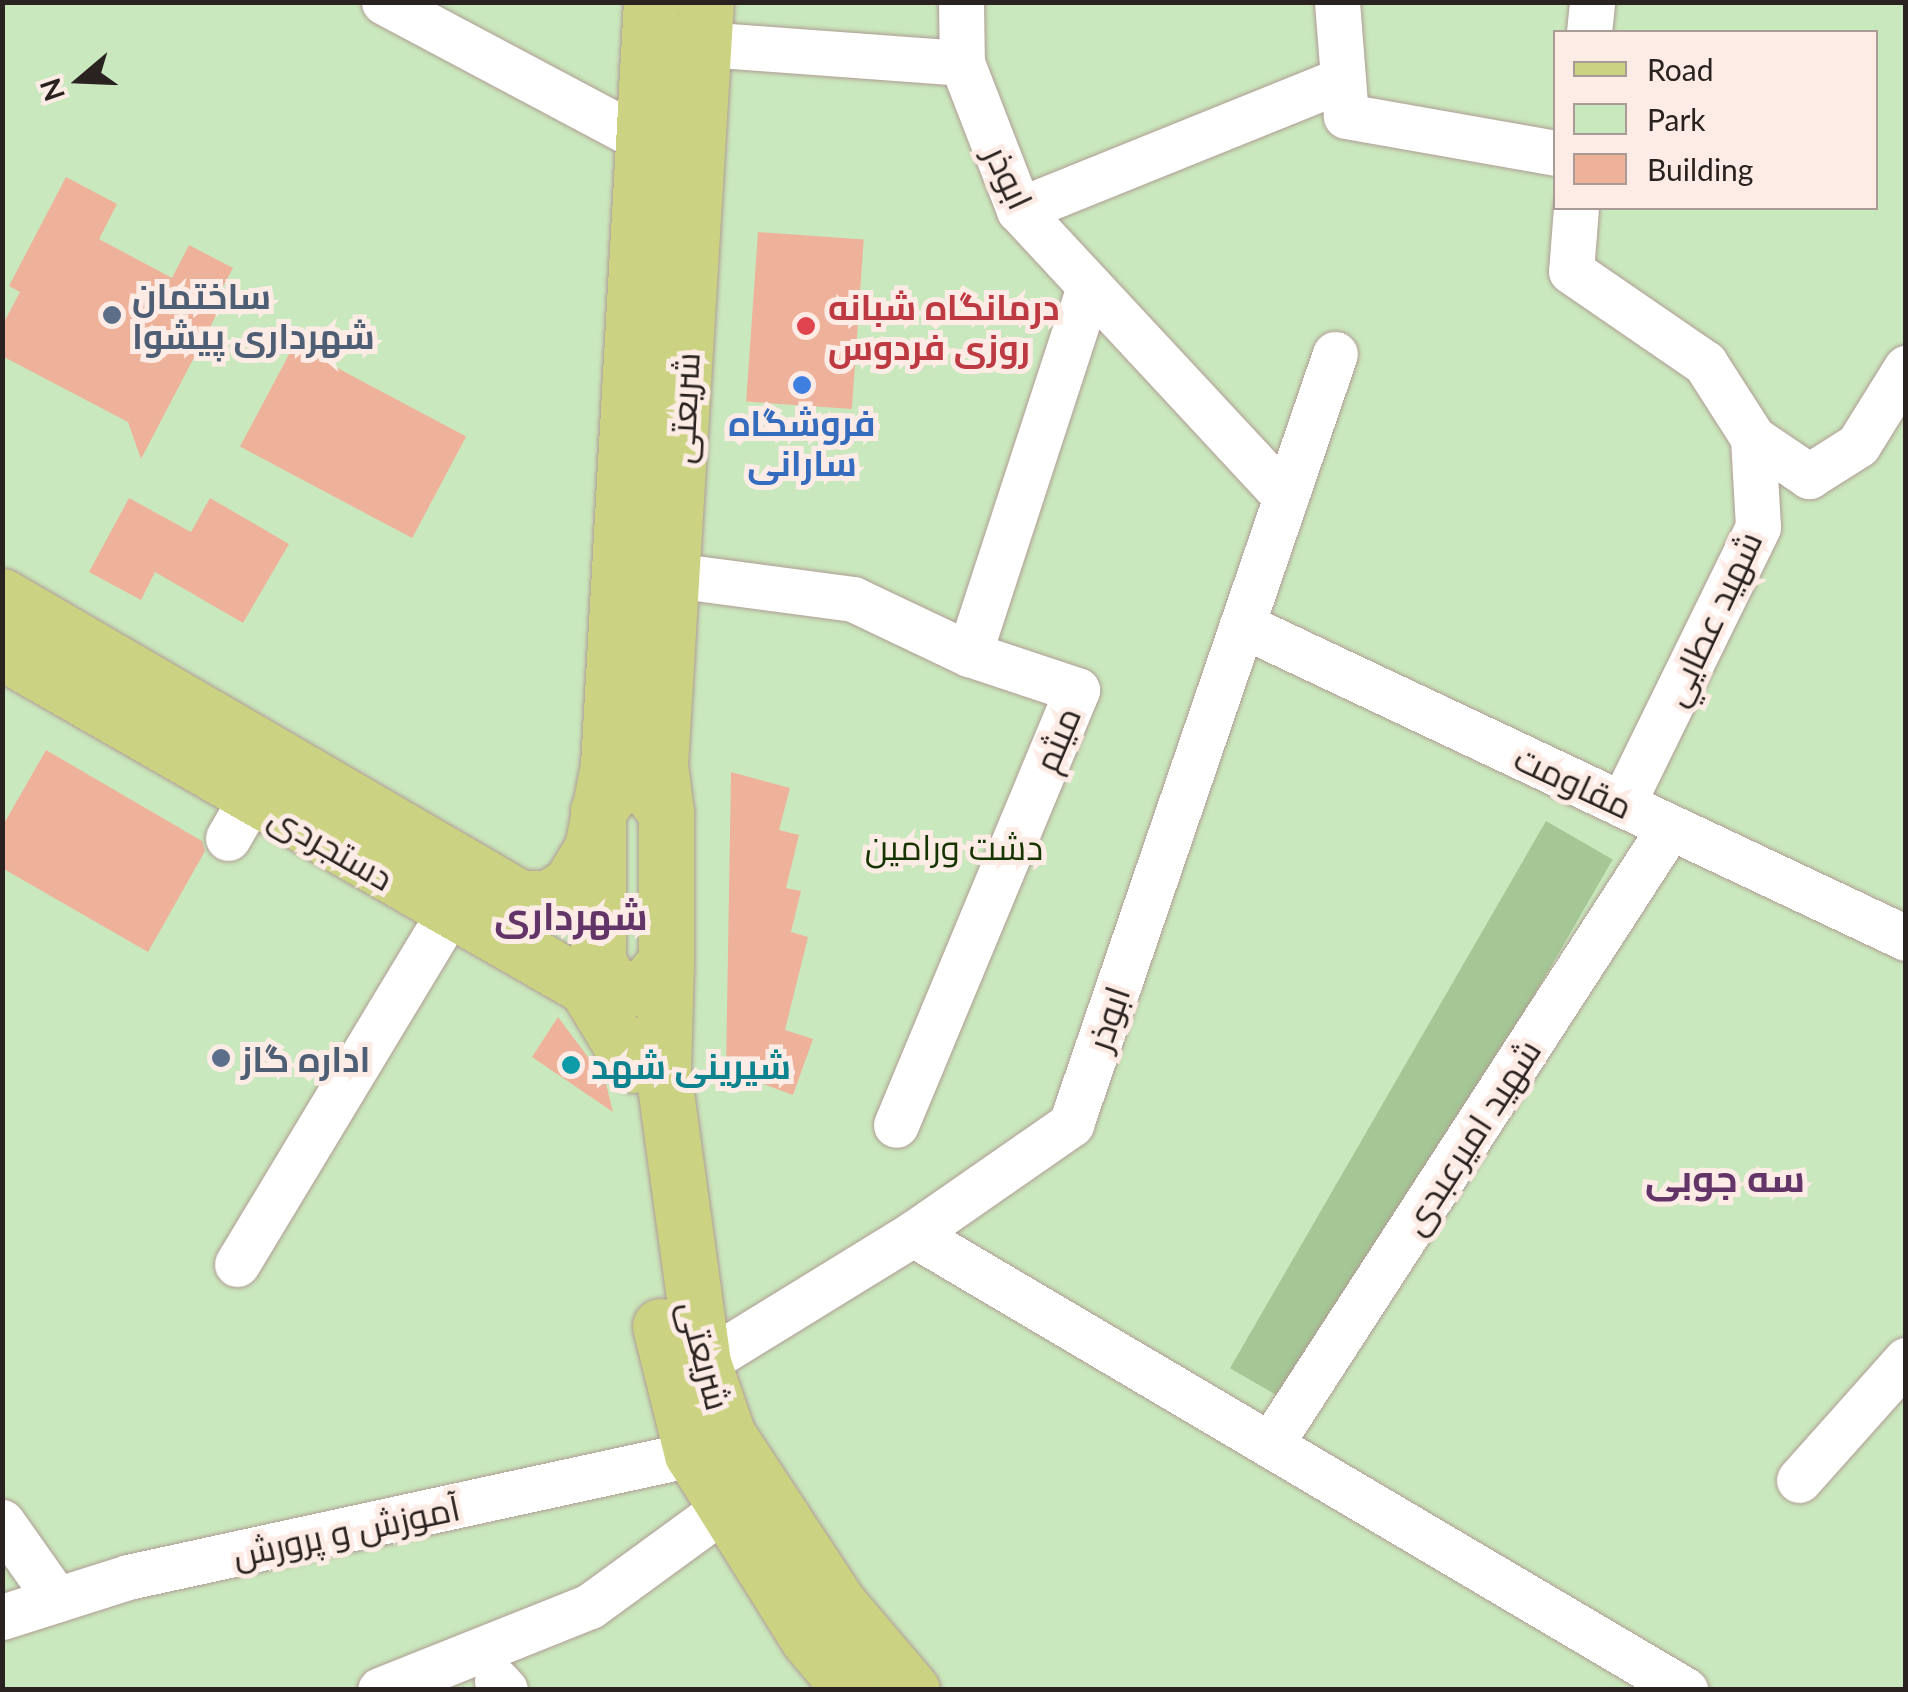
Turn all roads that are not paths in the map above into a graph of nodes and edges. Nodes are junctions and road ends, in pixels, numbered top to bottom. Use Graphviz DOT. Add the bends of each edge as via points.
graph roads {
  1 [pos="384,2"];
  2 [pos="651,2"];
  3 [pos="961,2"];
  4 [pos="1336,2"];
  5 [pos="1592,2"];
  6 [pos="705,23"];
  7 [pos="1590,30"];
  8 [pos="962,63"];
  9 [pos="1343,79"];
  10 [pos="643,140"];
  11 [pos="1553,152"];
  12 [pos="1019,210"];
  13 [pos="1576,210"];
  14 [pos="1090,286"];
  15 [pos="1334,354"];
  16 [pos="1906,368"];
  17 [pos="1753,438"];
  18 [pos="1286,496"];
  19 [pos="673,575"];
  20 [pos="2,596"];
  21 [pos="1242,625"];
  22 [pos="2,652"];
  23 [pos="969,654"];
  24 [pos="1622,804"];
  25 [pos="598,811"];
  26 [pos="666,813"];
  27 [pos="1670,827"];
  28 [pos="457,890"];
  29 [pos="1906,938"];
  30 [pos="529,957"];
  31 [pos="666,962"];
  32 [pos="603,972"];
  33 [pos="632,1065"];
  34 [pos="896,1124"];
  35 [pos="913,1234"];
  36 [pos="237,1264"];
  37 [pos="1906,1360"];
  38 [pos="703,1363"];
  39 [pos="1270,1444"];
  40 [pos="692,1454"];
  41 [pos="1799,1480"];
  42 [pos="726,1507"];
  43 [pos="2,1522"];
  44 [pos="57,1600"];
  45 [pos="2,1618"];
  46 [pos="380,1690"];
  47 [pos="851,1690"];
  48 [pos="912,1690"];
  49 [pos="1686,1690"];
  1 -- 10 [label="street"];
  2 -- 10 [label="main road, شریعتی"];
  3 -- 8 [label="street, ابوذر"];
  4 -- 9 [label="street"];
  5 -- 7 [label="street"];
  6 -- 8 [label="street"];
  6 -- 19 [label="main road, شریعتی"];
  8 -- 12 [label="street, ابوذر"];
  9 -- 11 [label="street" via="1346,116"];
  9 -- 12 [label="street"];
  10 -- 25 [label="main road, شریعتی" via="608,766"];
  12 -- 14 [label="street, ابوذر"];
  13 -- 17 [label="street, شهيد عطايي" via="1571,270 1705,363"];
  14 -- 18 [label="street, ابوذر"];
  14 -- 23 [label="street"];
  15 -- 18 [label="street, ابوذر"];
  16 -- 17 [label="street" via="1858,445 1810,476"];
  17 -- 24 [label="street, شهيد عطايي" via="1758,528"];
  18 -- 21 [label="street, ابوذر"];
  19 -- 23 [label="street, میثم" via="853,599"];
  19 -- 26 [label="main road, شریعتی" via="660,764"];
  20 -- 28 [label="main road, دستجردی"];
  21 -- 24 [label="street, مقاومت"];
  21 -- 35 [label="street, ابوذر" via="1071,1124"];
  22 -- 28 [label="main road, دستجردی" via="240,818"];
  23 -- 34 [label="street, میثم" via="1077,690"];
  24 -- 27 [label="street, مقاومت"];
  25 -- 26 [label="main road" via="604,793 628,782 654,793"];
  25 -- 28 [label="main road, دستجردی" via="586,862 560,893 520,898"];
  25 -- 32 [label="main road, شریعتی"];
  26 -- 31 [label="main road, شریعتی"];
  27 -- 29 [label="street, مقاومت"];
  27 -- 39 [label="street, شهید امیرعبدی"];
  28 -- 30 [label="main road, دستجردی"];
  28 -- 36 [label="street"];
  30 -- 32 [label="main road" via="550,961 587,952"];
  30 -- 33 [label="main road, دستجردی" via="596,998"];
  31 -- 32 [label="main road" via="645,986"];
  31 -- 38 [label="main road, شریعتی" via="663,1071 686,1285"];
  32 -- 33 [label="main road, شریعتی"];
  33 -- 40 [label="main road, شریعتی" via="666,1372"];
  35 -- 38 [label="street, ابوذر"];
  35 -- 39 [label="street"];
  37 -- 41 [label="street"];
  38 -- 48 [label="main road, شریعتی" via="728,1435 839,1604"];
  39 -- 49 [label="street"];
  40 -- 42 [label="main road, شریعتی"];
  40 -- 44 [label="street, آموزش و پرورش" via="128,1577"];
  42 -- 46 [label="street" via="590,1606"];
  42 -- 47 [label="main road, شریعتی" via="808,1639"];
  43 -- 44 [label="street"];
  44 -- 45 [label="street, آموزش و پرورش"];
}
